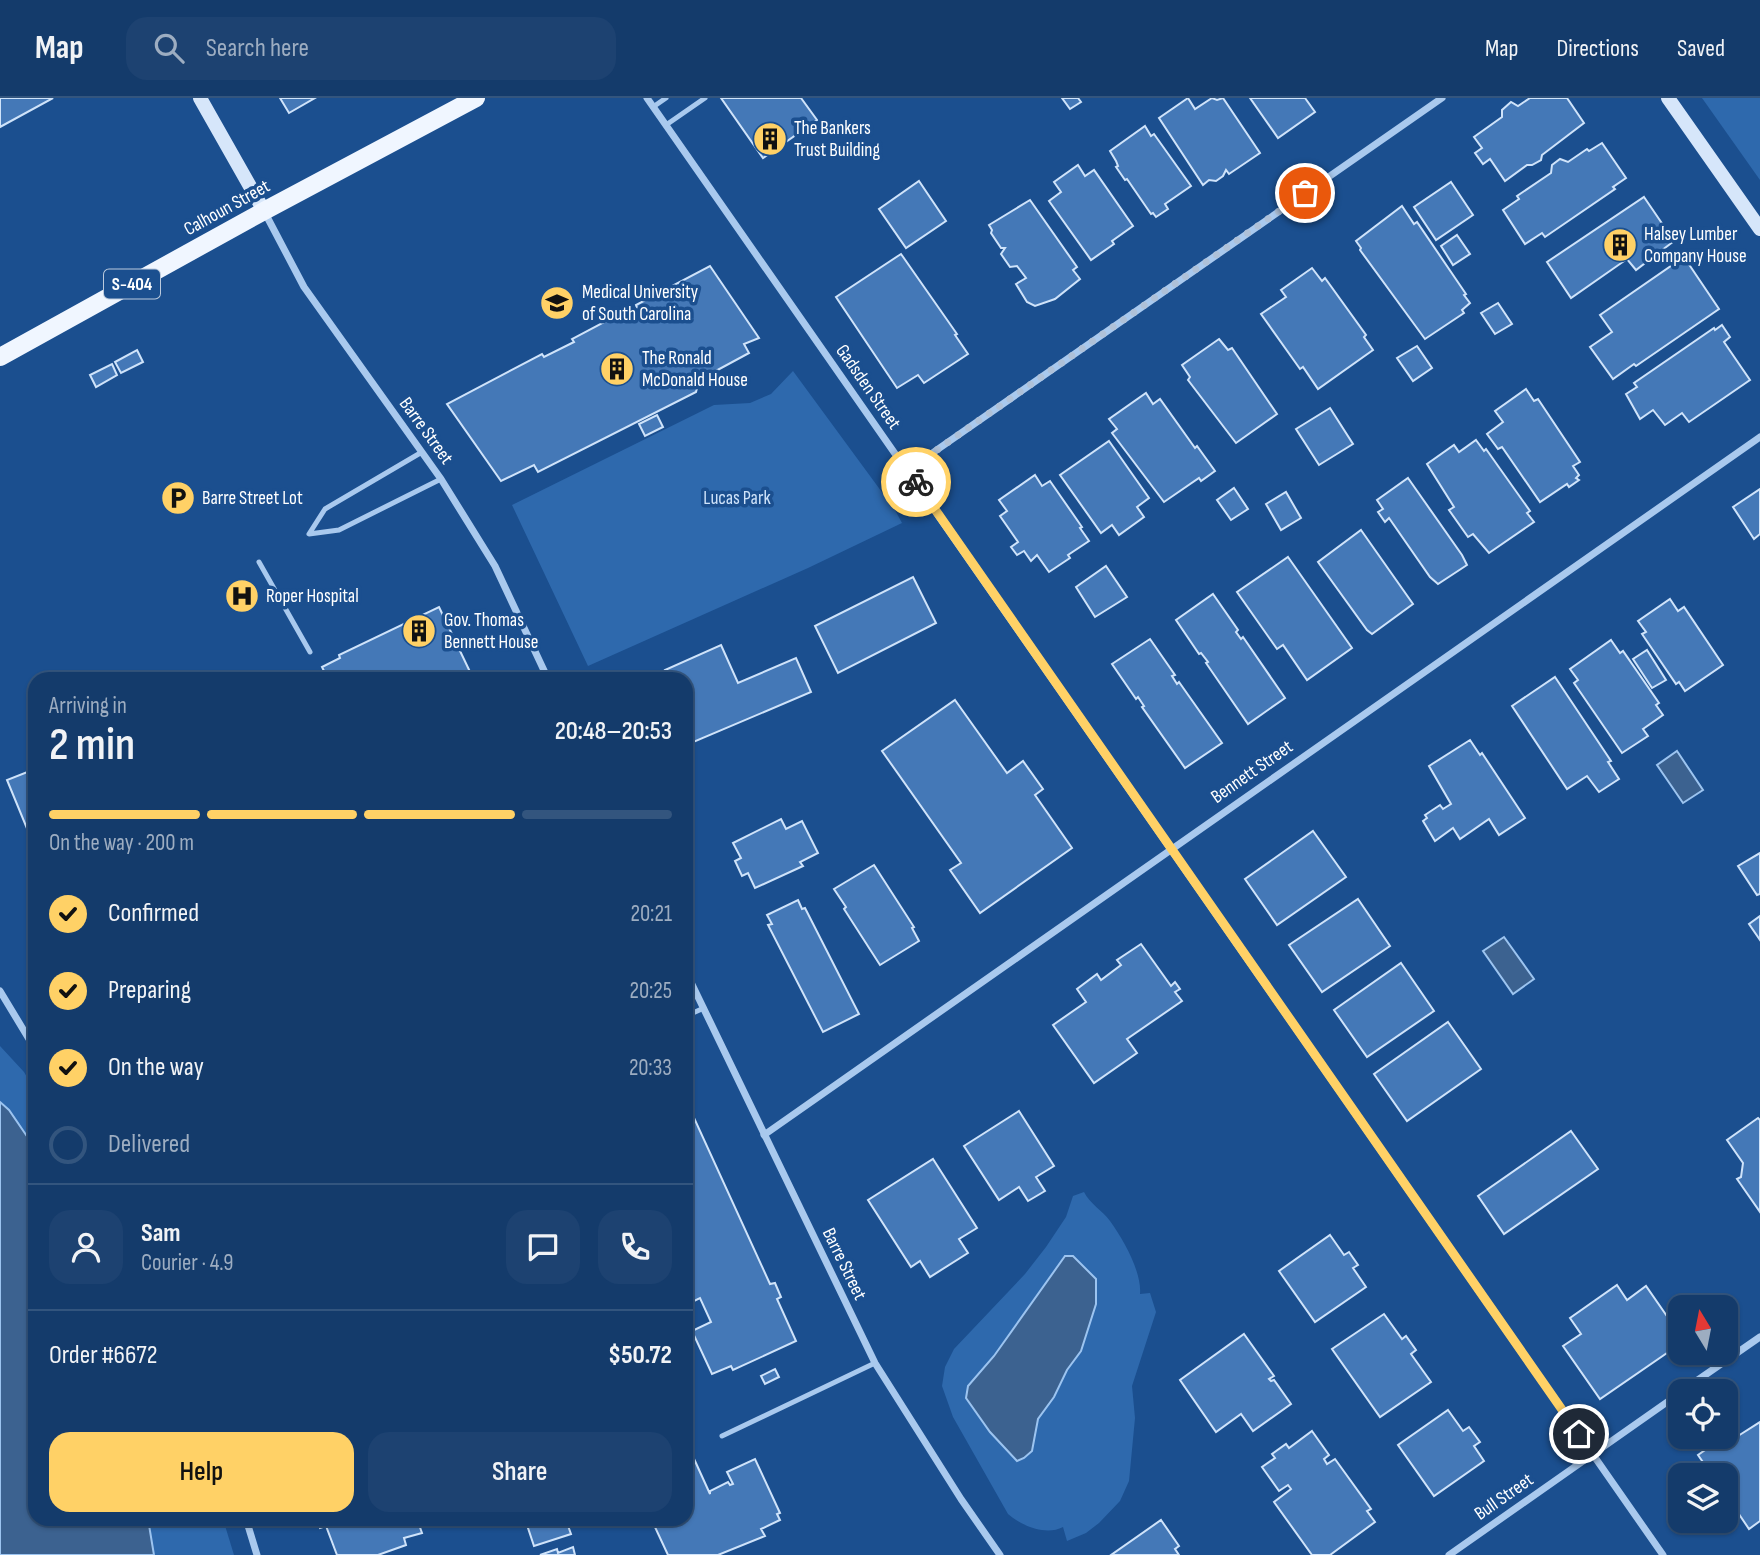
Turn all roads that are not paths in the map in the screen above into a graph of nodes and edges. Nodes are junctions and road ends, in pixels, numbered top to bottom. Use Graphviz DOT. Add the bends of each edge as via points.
graph roads {
  1 [pos="200,98"];
  2 [pos="476,98"];
  3 [pos="647,98"];
  4 [pos="666,98"];
  5 [pos="705,98"];
  6 [pos="1442,98"];
  7 [pos="1668,98"];
  8 [pos="653,107"];
  9 [pos="667,125"];
  10 [pos="264,211"];
  11 [pos="1760,229"];
  12 [pos="0,357"];
  13 [pos="1760,437"];
  14 [pos="422,452"];
  15 [pos="908,470"];
  16 [pos="441,479"];
  17 [pos="260,562"];
  18 [pos="310,652"];
  19 [pos="545,672"];
  20 [pos="1171,849"];
  21 [pos="693,986"];
  22 [pos="0,991"];
  23 [pos="704,1008"];
  24 [pos="693,1013"];
  25 [pos="28,1037"];
  26 [pos="764,1135"];
  27 [pos="1760,1336"];
  28 [pos="875,1363"];
  29 [pos="1699,1379"];
  30 [pos="1668,1401"];
  31 [pos="722,1436"];
  32 [pos="1593,1454"];
  33 [pos="248,1526"];
  34 [pos="257,1555"];
  35 [pos="1000,1555"];
  36 [pos="1449,1555"];
  37 [pos="1663,1555"];
  1 -- 10 [label="street"];
  2 -- 10 [label="main road, Calhoun Street / S-404"];
  3 -- 8 [label="street, Gadsden Street"];
  4 -- 8 [label="lane"];
  5 -- 9 [label="lane"];
  6 -- 15 [label="street"];
  7 -- 11 [label="street"];
  8 -- 9 [label="street, Gadsden Street"];
  9 -- 15 [label="street, Gadsden Street"];
  10 -- 12 [label="main road, Calhoun Street / S-404"];
  10 -- 14 [label="street, Barre Street" via="303,287"];
  13 -- 20 [label="street, Bennett Street"];
  14 -- 16 [label="street, Barre Street"];
  14 -- 16 [label="lane" via="326,509 309,534 339,530"];
  15 -- 20 [label="street, Gadsden Street"];
  16 -- 19 [label="street, Barre Street" via="495,566"];
  17 -- 18 [label="lane"];
  20 -- 26 [label="street, Bennett Street"];
  20 -- 32 [label="street, Gadsden Street"];
  21 -- 23 [label="street, Barre Street"];
  22 -- 25 [label="street"];
  23 -- 24 [label="lane"];
  23 -- 26 [label="street, Barre Street"];
  26 -- 28 [label="street, Barre Street"];
  27 -- 29 [label="street, Bull Street"];
  28 -- 31 [label="lane"];
  28 -- 35 [label="street, Barre Street"];
  30 -- 32 [label="street, Bull Street"];
  32 -- 36 [label="street, Bull Street"];
  32 -- 37 [label="street, Gadsden Street"];
  33 -- 34 [label="street"];
}
